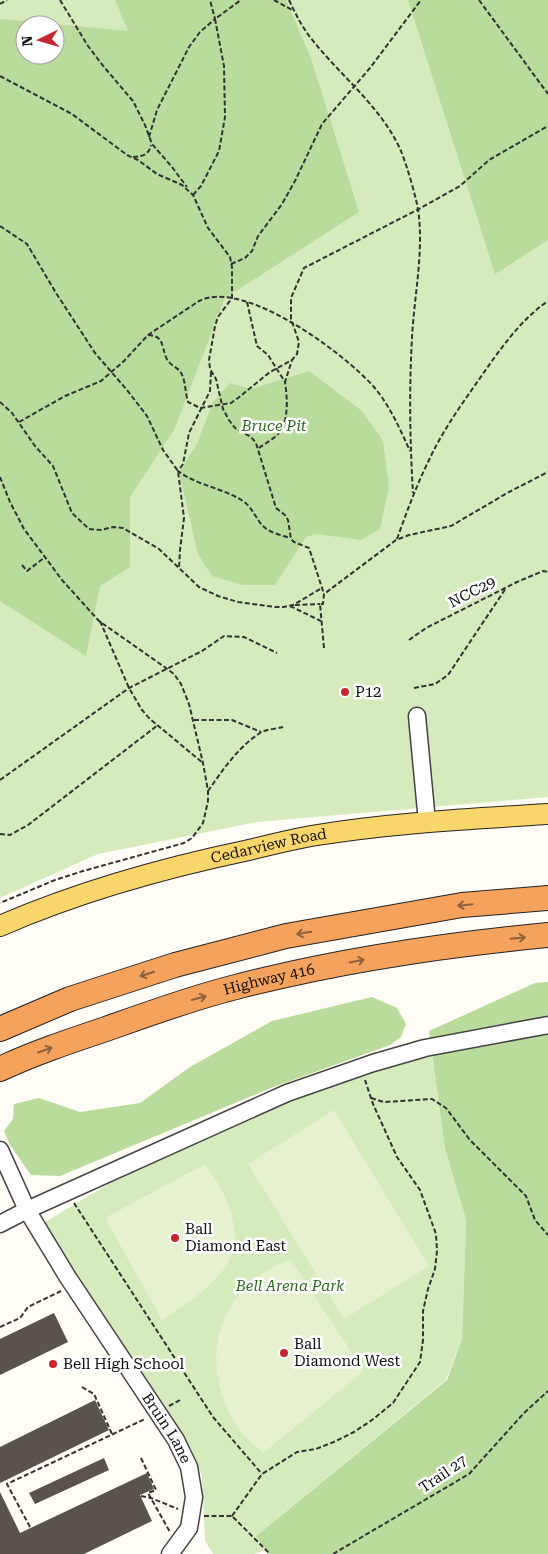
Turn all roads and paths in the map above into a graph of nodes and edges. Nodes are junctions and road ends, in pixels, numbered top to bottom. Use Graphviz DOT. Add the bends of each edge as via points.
graph roads {
  1 [pos="7,0"];
  2 [pos="60,0"];
  3 [pos="210,0"];
  4 [pos="241,0"];
  5 [pos="274,0"];
  6 [pos="289,0"];
  7 [pos="421,0"];
  8 [pos="479,0"];
  9 [pos="0,4"];
  10 [pos="294,11"];
  11 [pos="215,20"];
  12 [pos="0,76"];
  13 [pos="354,87"];
  14 [pos="548,94"];
  15 [pos="548,126"];
  16 [pos="150,137"];
  17 [pos="152,144"];
  18 [pos="133,157"];
  19 [pos="188,189"];
  20 [pos="193,194"];
  21 [pos="418,210"];
  22 [pos="0,226"];
  23 [pos="231,264"];
  24 [pos="232,298"];
  25 [pos="247,301"];
  26 [pos="548,301"];
  27 [pos="293,324"];
  28 [pos="148,335"];
  29 [pos="292,360"];
  30 [pos="275,369"];
  31 [pos="211,370"];
  32 [pos="112,371"];
  33 [pos="285,382"];
  34 [pos="0,402"];
  35 [pos="222,405"];
  36 [pos="200,408"];
  37 [pos="19,422"];
  38 [pos="258,448"];
  39 [pos="411,453"];
  40 [pos="178,471"];
  41 [pos="548,472"];
  42 [pos="0,477"];
  43 [pos="413,493"];
  44 [pos="291,539"];
  45 [pos="396,540"];
  46 [pos="44,558"];
  47 [pos="22,565"];
  48 [pos="180,568"];
  49 [pos="548,572"];
  50 [pos="508,586"];
  51 [pos="322,588"];
  52 [pos="324,594"];
  53 [pos="320,604"];
  54 [pos="291,605"];
  55 [pos="100,621"];
  56 [pos="321,621"];
  57 [pos="409,640"];
  58 [pos="324,648"];
  59 [pos="277,653"];
  60 [pos="166,668"];
  61 [pos="129,688"];
  62 [pos="414,688"];
  63 [pos="416,716"];
  64 [pos="193,720"];
  65 [pos="158,725"];
  66 [pos="283,727"];
  67 [pos="262,732"];
  68 [pos="203,763"];
  69 [pos="0,780"];
  70 [pos="208,792"];
  71 [pos="548,814"];
  72 [pos="427,822"];
  73 [pos="0,834"];
  74 [pos="548,898"];
  75 [pos="0,903"];
  76 [pos="0,926"];
  77 [pos="548,936"];
  78 [pos="548,1025"];
  79 [pos="0,1029"];
  80 [pos="361,1067"];
  81 [pos="0,1068"];
  82 [pos="371,1098"];
  83 [pos="0,1150"];
  84 [pos="67,1193"];
  85 [pos="27,1210"];
  86 [pos="0,1224"];
  87 [pos="548,1235"];
  88 [pos="77,1291"];
  89 [pos="0,1327"];
  90 [pos="82,1387"];
  91 [pos="548,1391"];
  92 [pos="180,1400"];
  93 [pos="158,1412"];
  94 [pos="112,1434"];
  95 [pos="141,1458"];
  96 [pos="262,1474"];
  97 [pos="141,1496"];
  98 [pos="151,1498"];
  99 [pos="192,1514"];
  100 [pos="232,1516"];
  101 [pos="30,1527"];
  102 [pos="173,1550"];
  103 [pos="270,1554"];
  104 [pos="333,1554"];
  1 -- 9 [label="path"];
  2 -- 16 [label="path" via="88,46 133,101"];
  3 -- 11 [label="path"];
  4 -- 11 [label="path"];
  5 -- 10 [label="path"];
  6 -- 10 [label="path"];
  7 -- 13 [label="path"];
  8 -- 14 [label="path"];
  10 -- 13 [label="path" via="313,41"];
  11 -- 16 [label="path" via="189,47 157,110"];
  11 -- 20 [label="path" via="224,66 225,117 219,151 201,186"];
  12 -- 18 [label="path" via="72,114"];
  13 -- 21 [label="path" via="386,124 401,152"];
  13 -- 23 [label="path" via="322,124 295,181 258,236 252,251 239,262"];
  15 -- 21 [label="path" via="488,160 460,186"];
  16 -- 17 [label="path"];
  17 -- 18 [label="path" via="146,155"];
  17 -- 19 [label="path"];
  18 -- 19 [label="path" via="157,174"];
  19 -- 20 [label="path"];
  20 -- 23 [label="path" via="208,228 230,257"];
  21 -- 27 [label="path" via="304,268 291,298"];
  21 -- 39 [label="path"];
  22 -- 32 [label="path" via="27,244 73,321"];
  23 -- 24 [label="path"];
  24 -- 25 [label="path"];
  24 -- 28 [label="path" via="206,297"];
  24 -- 31 [label="path" via="218,317 209,360"];
  25 -- 27 [label="path"];
  25 -- 30 [label="path" via="257,346 268,355"];
  26 -- 43 [label="path" via="527,318 504,345 456,413 430,456"];
  27 -- 29 [label="path" via="299,342"];
  27 -- 39 [label="path" via="346,362 374,388 394,417"];
  28 -- 32 [label="path"];
  28 -- 36 [label="path" via="159,338 166,358 180,372 188,402"];
  29 -- 30 [label="path"];
  29 -- 33 [label="path"];
  30 -- 33 [label="path"];
  30 -- 35 [label="path" via="238,398"];
  31 -- 35 [label="path"];
  31 -- 36 [label="path" via="210,391"];
  32 -- 37 [label="path" via="101,381 65,396"];
  32 -- 40 [label="path" via="147,416 163,450"];
  33 -- 38 [label="path" via="286,409 281,430"];
  34 -- 37 [label="path"];
  35 -- 36 [label="path"];
  35 -- 38 [label="path" via="235,428 252,437"];
  36 -- 40 [label="path"];
  37 -- 48 [label="path" via="53,466 72,514 84,525 100,530 113,526 123,528 159,549"];
  38 -- 44 [label="path" via="276,508 288,520"];
  39 -- 43 [label="path"];
  40 -- 44 [label="path" via="241,500 271,532"];
  40 -- 48 [label="path" via="184,518"];
  41 -- 45 [label="path" via="451,526"];
  42 -- 46 [label="path" via="24,528"];
  43 -- 45 [label="path"];
  44 -- 51 [label="path" via="309,548"];
  45 -- 52 [label="path"];
  46 -- 47 [label="path" via="27,571"];
  46 -- 55 [label="path"];
  48 -- 54 [label="path" via="200,587 218,596 256,605"];
  49 -- 50 [label="path, NCC29" via="543,571"];
  50 -- 57 [label="path, NCC29"];
  50 -- 62 [label="path" via="448,675 434,684"];
  51 -- 52 [label="path"];
  51 -- 54 [label="path"];
  52 -- 53 [label="path" via="323,604"];
  53 -- 54 [label="path"];
  53 -- 56 [label="path"];
  54 -- 56 [label="path"];
  55 -- 60 [label="path"];
  55 -- 61 [label="path"];
  56 -- 58 [label="path"];
  59 -- 60 [label="path" via="244,637 224,636 202,651"];
  60 -- 61 [label="path"];
  60 -- 64 [label="path" via="181,684"];
  61 -- 65 [label="path" via="142,710"];
  61 -- 69 [label="path"];
  63 -- 72 [label="street"];
  64 -- 67 [label="path" via="232,720"];
  64 -- 68 [label="path"];
  65 -- 68 [label="path"];
  65 -- 73 [label="path" via="28,825 10,835"];
  66 -- 67 [label="path"];
  67 -- 70 [label="path" via="242,748"];
  68 -- 70 [label="path"];
  70 -- 75 [label="path" via="203,823 184,843 55,880"];
  71 -- 72 [label="main road, Cedarview Road"];
  72 -- 76 [label="main road, Cedarview Road" via="310,837 200,860 92,891"];
  74 -- 79 [label="highway, one-way" via="462,905 286,936 175,965 88,994"];
  81 -- 77 [label="highway, Highway 416, one-way" via="171,1006 232,988 451,945"];
  78 -- 80 [label="street" via="424,1048"];
  80 -- 82 [label="path"];
  80 -- 84 [label="street" via="288,1093"];
  82 -- 87 [label="path" via="384,1102 425,1098 446,1108 470,1140 526,1196 535,1220"];
  82 -- 96 [label="path" via="397,1157 420,1190 436,1234 435,1269 423,1312 420,1362 393,1403 372,1420 336,1441 297,1452"];
  83 -- 85 [label="street, Bruin Lane"];
  84 -- 85 [label="street"];
  84 -- 96 [label="path" via="213,1417"];
  85 -- 86 [label="street"];
  85 -- 88 [label="street, Bruin Lane"];
  88 -- 89 [label="path" via="65,1298 60,1291 28,1307 20,1318"];
  88 -- 93 [label="street, Bruin Lane"];
  90 -- 94 [label="path" via="94,1394"];
  91 -- 104 [label="path, Trail 27" via="469,1474"];
  92 -- 93 [label="path"];
  93 -- 94 [label="path"];
  93 -- 99 [label="street, Bruin Lane" via="189,1468 194,1497"];
  94 -- 101 [label="path" via="7,1484"];
  95 -- 98 [label="path" via="156,1490 148,1493"];
  96 -- 100 [label="path"];
  97 -- 98 [label="path"];
  98 -- 99 [label="path"];
  98 -- 102 [label="path"];
  99 -- 100 [label="path"];
  99 -- 102 [label="street, Bruin Lane" via="189,1528"];
  100 -- 103 [label="path"];
}
